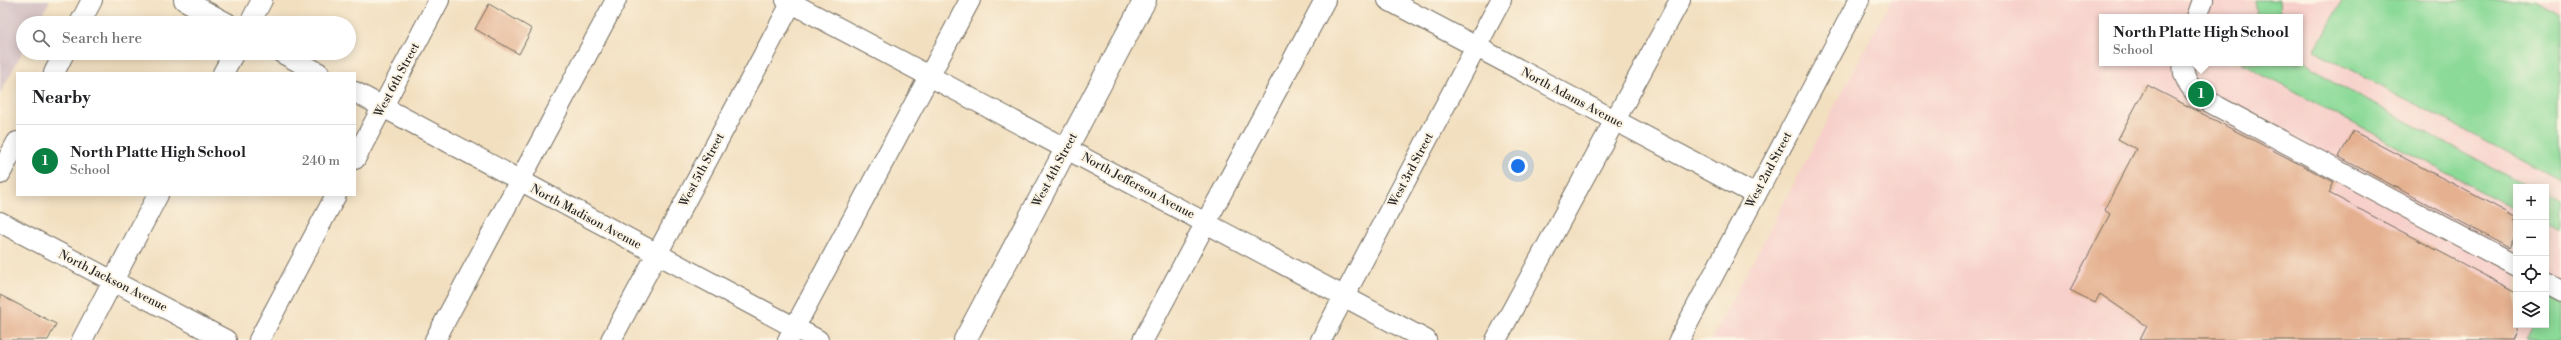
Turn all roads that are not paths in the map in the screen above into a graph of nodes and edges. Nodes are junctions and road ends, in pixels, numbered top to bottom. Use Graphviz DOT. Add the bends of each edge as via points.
graph roads {
  1 [pos="92,0"];
  2 [pos="184,0"];
  3 [pos="262,0"];
  4 [pos="439,0"];
  5 [pos="616,0"];
  6 [pos="970,0"];
  7 [pos="1145,0"];
  8 [pos="1325,0"];
  9 [pos="1388,0"];
  10 [pos="1501,0"];
  11 [pos="1680,0"];
  12 [pos="1859,0"];
  13 [pos="2204,0"];
  14 [pos="790,1"];
  15 [pos="2198,14"];
  16 [pos="84,16"];
  17 [pos="214,16"];
  18 [pos="254,16"];
  19 [pos="1476,47"];
  20 [pos="60,60"];
  21 [pos="230,60"];
  22 [pos="295,60"];
  23 [pos="2183,66"];
  24 [pos="54,72"];
  25 [pos="224,72"];
  26 [pos="317,72"];
  27 [pos="930,76"];
  28 [pos="356,93"];
  29 [pos="383,107"];
  30 [pos="1614,120"];
  31 [pos="16,144"];
  32 [pos="1067,148"];
  33 [pos="356,157"];
  34 [pos="0,174"];
  35 [pos="519,181"];
  36 [pos="1756,195"];
  37 [pos="157,196"];
  38 [pos="335,196"];
  39 [pos="0,222"];
  40 [pos="1206,222"];
  41 [pos="656,255"];
  42 [pos="2513,264"];
  43 [pos="113,281"];
  44 [pos="2549,285"];
  45 [pos="2561,291"];
  46 [pos="1344,296"];
  47 [pos="791,334"];
  48 [pos="82,340"];
  49 [pos="226,340"];
  50 [pos="259,340"];
  51 [pos="435,340"];
  52 [pos="611,340"];
  53 [pos="818,340"];
  54 [pos="965,340"];
  55 [pos="1143,340"];
  56 [pos="1321,340"];
  57 [pos="1426,340"];
  58 [pos="1496,340"];
  59 [pos="1679,340"];
  1 -- 16 [label="street"];
  2 -- 17 [label="street"];
  3 -- 18 [label="street"];
  4 -- 29 [label="street, West 6th Street"];
  5 -- 35 [label="street"];
  6 -- 27 [label="street"];
  7 -- 32 [label="main road, West 4th Street"];
  8 -- 40 [label="street"];
  9 -- 19 [label="street, North Adams Avenue"];
  10 -- 19 [label="street, West 3rd Street"];
  11 -- 30 [label="street"];
  12 -- 36 [label="street, West 2nd Street"];
  13 -- 15 [label="street"];
  14 -- 27 [label="street, North Jefferson Avenue"];
  14 -- 41 [label="street, West 5th Street"];
  19 -- 30 [label="street, North Adams Avenue"];
  19 -- 46 [label="street, West 3rd Street"];
  20 -- 24 [label="street"];
  21 -- 25 [label="street"];
  22 -- 26 [label="street"];
  23 -- 42 [label="street" via="2182,70 2188,85 2198,96"];
  27 -- 32 [label="street, North Jefferson Avenue"];
  27 -- 47 [label="street"];
  28 -- 29 [label="street, North Madison Avenue"];
  29 -- 33 [label="street, West 6th Street"];
  29 -- 35 [label="street, North Madison Avenue"];
  30 -- 36 [label="street, North Adams Avenue"];
  30 -- 58 [label="street"];
  31 -- 34 [label="street"];
  32 -- 40 [label="street, North Jefferson Avenue"];
  32 -- 54 [label="main road, West 4th Street"];
  35 -- 41 [label="street, North Madison Avenue"];
  35 -- 51 [label="street"];
  36 -- 59 [label="street, West 2nd Street"];
  37 -- 43 [label="street"];
  38 -- 50 [label="street"];
  39 -- 43 [label="street, North Jackson Avenue"];
  40 -- 46 [label="street, North Jefferson Avenue"];
  40 -- 55 [label="street"];
  41 -- 47 [label="street, North Madison Avenue"];
  41 -- 52 [label="street, West 5th Street"];
  43 -- 48 [label="street"];
  43 -- 49 [label="street, North Jackson Avenue"];
  44 -- 45 [label="street"];
  46 -- 56 [label="street, West 3rd Street"];
  46 -- 57 [label="street, North Jefferson Avenue"];
  47 -- 53 [label="street, North Madison Avenue"];
}
